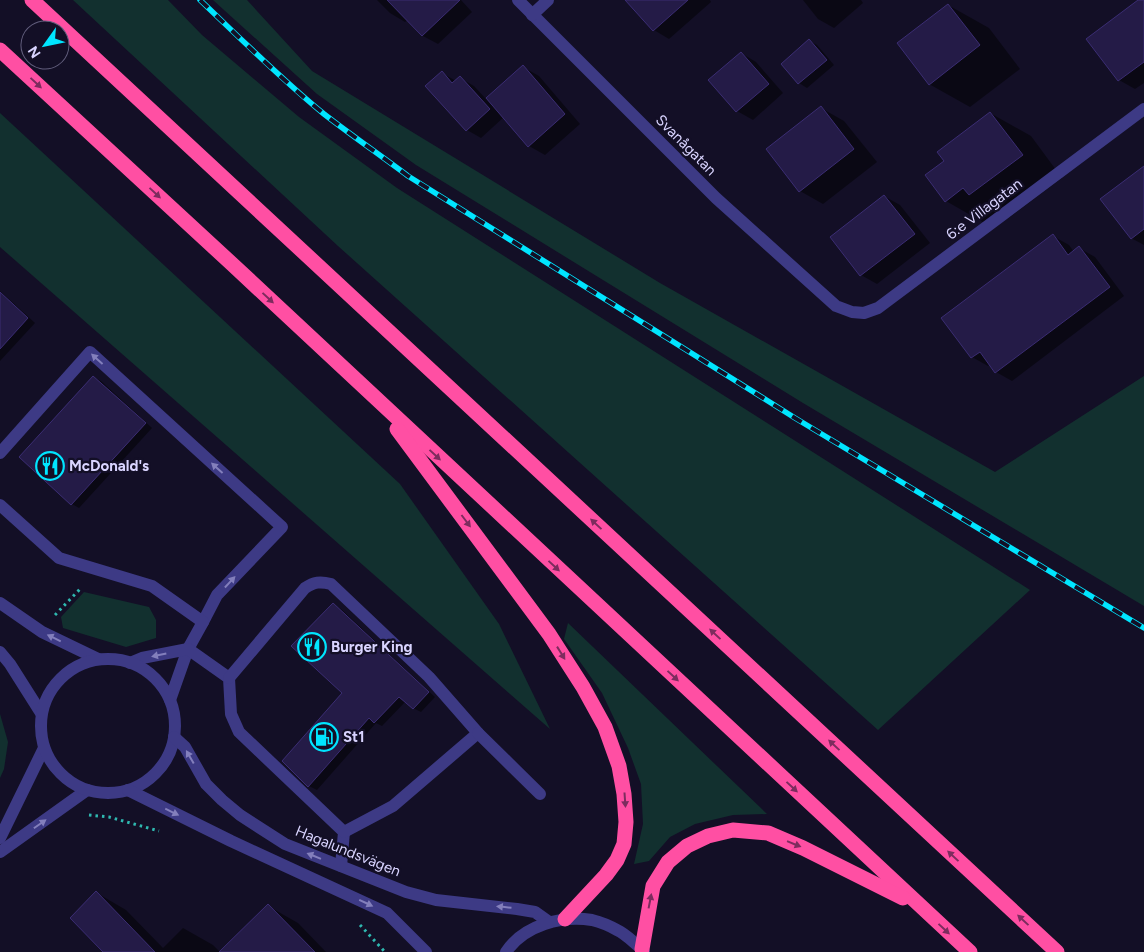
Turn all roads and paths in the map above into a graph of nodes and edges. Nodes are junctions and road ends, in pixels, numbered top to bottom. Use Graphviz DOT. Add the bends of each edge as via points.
graph roads {
  1 [pos="32,0"];
  2 [pos="518,0"];
  3 [pos="548,0"];
  4 [pos="532,15"];
  5 [pos="0,50"];
  6 [pos="1144,109"];
  7 [pos="836,306"];
  8 [pos="374,398"];
  9 [pos="0,453"];
  10 [pos="0,505"];
  11 [pos="98,570"];
  12 [pos="0,603"];
  13 [pos="55,616"];
  14 [pos="203,622"];
  15 [pos="188,649"];
  16 [pos="0,652"];
  17 [pos="98,659"];
  18 [pos="130,662"];
  19 [pos="229,678"];
  20 [pos="170,700"];
  21 [pos="41,713"];
  22 [pos="478,733"];
  23 [pos="174,737"];
  24 [pos="44,748"];
  25 [pos="87,790"];
  26 [pos="128,790"];
  27 [pos="540,794"];
  28 [pos="344,832"];
  29 [pos="0,838"];
  30 [pos="0,852"];
  31 [pos="341,866"];
  32 [pos="919,905"];
  33 [pos="565,919"];
  34 [pos="549,922"];
  35 [pos="643,950"];
  36 [pos="426,952"];
  37 [pos="506,952"];
  38 [pos="970,952"];
  39 [pos="1057,952"];
  39 -- 1 [label="highway, one-way"];
  2 -- 4 [label="street, Svanågatan"];
  3 -- 4 [label="street"];
  4 -- 7 [label="street, Svanågatan" via="716,198"];
  5 -- 8 [label="highway, one-way"];
  6 -- 7 [label="street, 6:e Villagatan" via="878,308 864,313"];
  8 -- 32 [label="highway, one-way"];
  8 -- 33 [label="highway, one-way" via="549,634 604,727 619,766 626,822 624,844 606,875"];
  14 -- 9 [label="street, one-way" via="217,595 282,527 90,352"];
  10 -- 11 [label="street" via="59,558"];
  11 -- 13 [label="path"];
  11 -- 14 [label="street" via="152,586"];
  17 -- 12 [label="street, one-way" via="42,632"];
  14 -- 15 [label="street"];
  15 -- 18 [label="street, one-way"];
  15 -- 19 [label="street"];
  15 -- 20 [label="street"];
  16 -- 21 [label="street"];
  17 -- 18 [label="street"];
  17 -- 21 [label="street" via="65,675 52,688"];
  18 -- 20 [label="street" via="154,677"];
  19 -- 22 [label="street" via="305,588 313,583 331,584 429,677"];
  19 -- 28 [label="street" via="231,714 239,732"];
  20 -- 23 [label="street" via="175,718"];
  21 -- 24 [label="street"];
  22 -- 27 [label="street"];
  22 -- 28 [label="street" via="393,806"];
  23 -- 26 [label="street" via="166,760 150,779"];
  31 -- 23 [label="street, Hagalundsvägen, one-way" via="285,844 240,815 206,784 185,747"];
  24 -- 25 [label="street" via="61,774"];
  24 -- 29 [label="street"];
  25 -- 26 [label="street" via="108,794"];
  30 -- 25 [label="street, one-way"];
  26 -- 36 [label="street, one-way" via="387,913"];
  28 -- 31 [label="street"];
  34 -- 31 [label="street, Hagalundsvägen, one-way" via="535,912 436,900"];
  35 -- 32 [label="highway, one-way" via="653,886 668,862 687,846 708,836 733,830 768,834 804,848"];
  32 -- 38 [label="highway, one-way"];
  33 -- 34 [label="street"];
  33 -- 35 [label="street" via="593,920 620,931"];
  34 -- 37 [label="street" via="527,932"];
}
